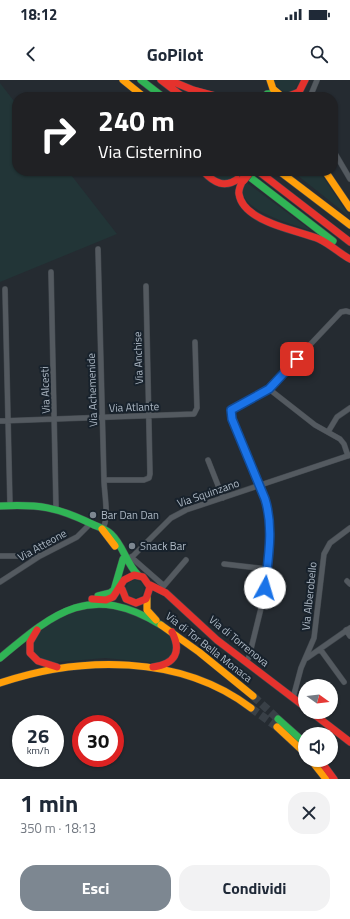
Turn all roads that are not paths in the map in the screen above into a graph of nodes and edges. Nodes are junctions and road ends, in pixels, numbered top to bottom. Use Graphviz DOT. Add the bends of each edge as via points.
graph roads {
  1 [pos="123,80"];
  2 [pos="141,80"];
  3 [pos="161,80"];
  4 [pos="169,80"];
  5 [pos="270,80"];
  6 [pos="305,80"];
  7 [pos="317,80"];
  8 [pos="138,92"];
  9 [pos="157,92"];
  10 [pos="177,92"];
  11 [pos="200,92"];
  12 [pos="278,92"];
  13 [pos="298,92"];
  14 [pos="312,92"];
  15 [pos="338,159"];
  16 [pos="208,176"];
  17 [pos="241,176"];
  18 [pos="242,176"];
  19 [pos="243,176"];
  20 [pos="264,176"];
  21 [pos="286,176"];
  22 [pos="328,176"];
  23 [pos="350,179"];
  24 [pos="350,208"];
  25 [pos="350,225"];
  26 [pos="350,242"];
  27 [pos="98,249"];
  28 [pos="350,254"];
  29 [pos="350,259"];
  30 [pos="51,272"];
  31 [pos="146,286"];
  32 [pos="5,289"];
  33 [pos="348,311"];
  34 [pos="195,342"];
  35 [pos="269,389"];
  36 [pos="350,408"];
  37 [pos="150,416"];
  38 [pos="56,418"];
  39 [pos="103,418"];
  40 [pos="0,420"];
  41 [pos="8,420"];
  42 [pos="328,432"];
  43 [pos="349,455"];
  44 [pos="208,460"];
  45 [pos="104,480"];
  46 [pos="259,486"];
  47 [pos="223,498"];
  48 [pos="5,506"];
  49 [pos="56,507"];
  50 [pos="91,523"];
  51 [pos="350,528"];
  52 [pos="102,529"];
  53 [pos="0,556"];
  54 [pos="40,556"];
  55 [pos="127,557"];
  56 [pos="186,560"];
  57 [pos="224,564"];
  58 [pos="135,565"];
  59 [pos="267,569"];
  60 [pos="138,575"];
  61 [pos="127,578"];
  62 [pos="0,582"];
  63 [pos="150,585"];
  64 [pos="162,588"];
  65 [pos="122,589"];
  66 [pos="148,597"];
  67 [pos="92,599"];
  68 [pos="72,608"];
  69 [pos="159,622"];
  70 [pos="40,626"];
  71 [pos="348,629"];
  72 [pos="172,632"];
  73 [pos="350,636"];
  74 [pos="320,649"];
  75 [pos="0,658"];
  76 [pos="305,659"];
  77 [pos="246,662"];
  78 [pos="57,667"];
  79 [pos="153,667"];
  80 [pos="344,682"];
  81 [pos="0,683"];
  82 [pos="253,696"];
  83 [pos="292,698"];
  84 [pos="298,702"];
  85 [pos="251,708"];
  86 [pos="320,719"];
  87 [pos="298,738"];
  88 [pos="350,742"];
  89 [pos="298,745"];
  90 [pos="317,767"];
  91 [pos="325,767"];
  92 [pos="326,779"];
  93 [pos="334,779"];
  1 -- 8 [label="main road"];
  2 -- 9 [label="main road"];
  3 -- 10 [label="main road"];
  4 -- 11 [label="main road"];
  5 -- 12 [label="main road" via="271,86"];
  6 -- 13 [label="main road"];
  7 -- 14 [label="street"];
  15 -- 23 [label="street"];
  16 -- 17 [label="main road" via="221,185 230,185"];
  18 -- 29 [label="main road" via="238,197 250,213 260,219 319,239"];
  19 -- 28 [label="main road"];
  20 -- 26 [label="main road"];
  21 -- 25 [label="main road"];
  22 -- 24 [label="main road"];
  27 -- 39 [label="street, Via Achemenide"];
  30 -- 38 [label="street, Via Alcesti"];
  31 -- 37 [label="street, Via Anchise"];
  32 -- 41 [label="street"];
  33 -- 35 [label="street" via="340,314"];
  34 -- 37 [label="street, Via Atlante" via="196,412"];
  35 -- 42 [label="street"];
  35 -- 46 [label="street" via="231,410 232,419"];
  36 -- 42 [label="street" via="336,419"];
  37 -- 39 [label="street, Via Atlante"];
  37 -- 45 [label="street, Via Anchise" via="149,478"];
  38 -- 39 [label="street, Via Atlante"];
  38 -- 41 [label="street, Via Atlante"];
  38 -- 49 [label="street, Via Alcesti"];
  39 -- 45 [label="street, Via Achemenide"];
  40 -- 41 [label="street, Via Atlante"];
  41 -- 48 [label="street"];
  42 -- 43 [label="street" via="342,442"];
  43 -- 46 [label="street, Via Squinzano"];
  44 -- 47 [label="street"];
  45 -- 52 [label="street, Via Achemenide" via="107,518"];
  46 -- 47 [label="street, Via Squinzano"];
  46 -- 59 [label="street" via="267,505 270,523"];
  47 -- 55 [label="street, Via Squinzano" via="177,514"];
  48 -- 49 [label="main road, Via di Torrenova"];
  49 -- 50 [label="main road, Via di Torrenova"];
  50 -- 52 [label="main road, Via di Torrenova"];
  50 -- 54 [label="street, Via Atteone" via="77,538"];
  51 -- 76 [label="street, Via Alberobello" via="331,542 324,554 315,632"];
  52 -- 55 [label="main road, Via di Torrenova" via="109,532"];
  53 -- 54 [label="street"];
  54 -- 62 [label="street, Via Atteone"];
  55 -- 58 [label="main road, Via di Torrenova"];
  55 -- 61 [label="main road, Via di Torrenova"];
  55 -- 67 [label="main road" via="114,590"];
  56 -- 64 [label="street"];
  57 -- 59 [label="street"];
  58 -- 60 [label="main road, Via di Torrenova"];
  58 -- 64 [label="street, Via di Torrenova"];
  59 -- 77 [label="street" via="261,612"];
  60 -- 61 [label="main road"];
  60 -- 63 [label="main road"];
  61 -- 65 [label="main road"];
  63 -- 64 [label="main road, Via di Torrenova"];
  63 -- 66 [label="main road"];
  64 -- 66 [label="main road"];
  64 -- 77 [label="main road, Via di Torrenova"];
  65 -- 66 [label="main road" via="124,597 131,603 140,603"];
  65 -- 67 [label="main road" via="110,599"];
  66 -- 69 [label="main road" via="147,610"];
  67 -- 68 [label="main road"];
  68 -- 69 [label="main road, Via di Tor Bella Monaca" via="93,604 115,605 138,611"];
  68 -- 70 [label="main road, Via di Tor Bella Monaca"];
  69 -- 72 [label="main road, Via di Tor Bella Monaca"];
  70 -- 75 [label="main road, Via di Tor Bella Monaca"];
  70 -- 78 [label="main road" via="30,640 30,653 38,662"];
  71 -- 73 [label="street"];
  71 -- 74 [label="street"];
  72 -- 79 [label="main road" via="177,647 175,657 166,665"];
  72 -- 82 [label="main road, Via di Tor Bella Monaca"];
  74 -- 76 [label="street"];
  74 -- 80 [label="street"];
  76 -- 83 [label="street, Via Alberobello"];
  77 -- 83 [label="main road, Via di Torrenova"];
  78 -- 79 [label="main road" via="120,663"];
  78 -- 81 [label="main road"];
  79 -- 85 [label="main road" via="208,684"];
  83 -- 84 [label="main road, Via di Torrenova"];
  86 -- 88 [label="main road"];
  87 -- 89 [label="main road" via="278,723"];
  90 -- 92 [label="main road"];
  91 -- 93 [label="main road"];
}
